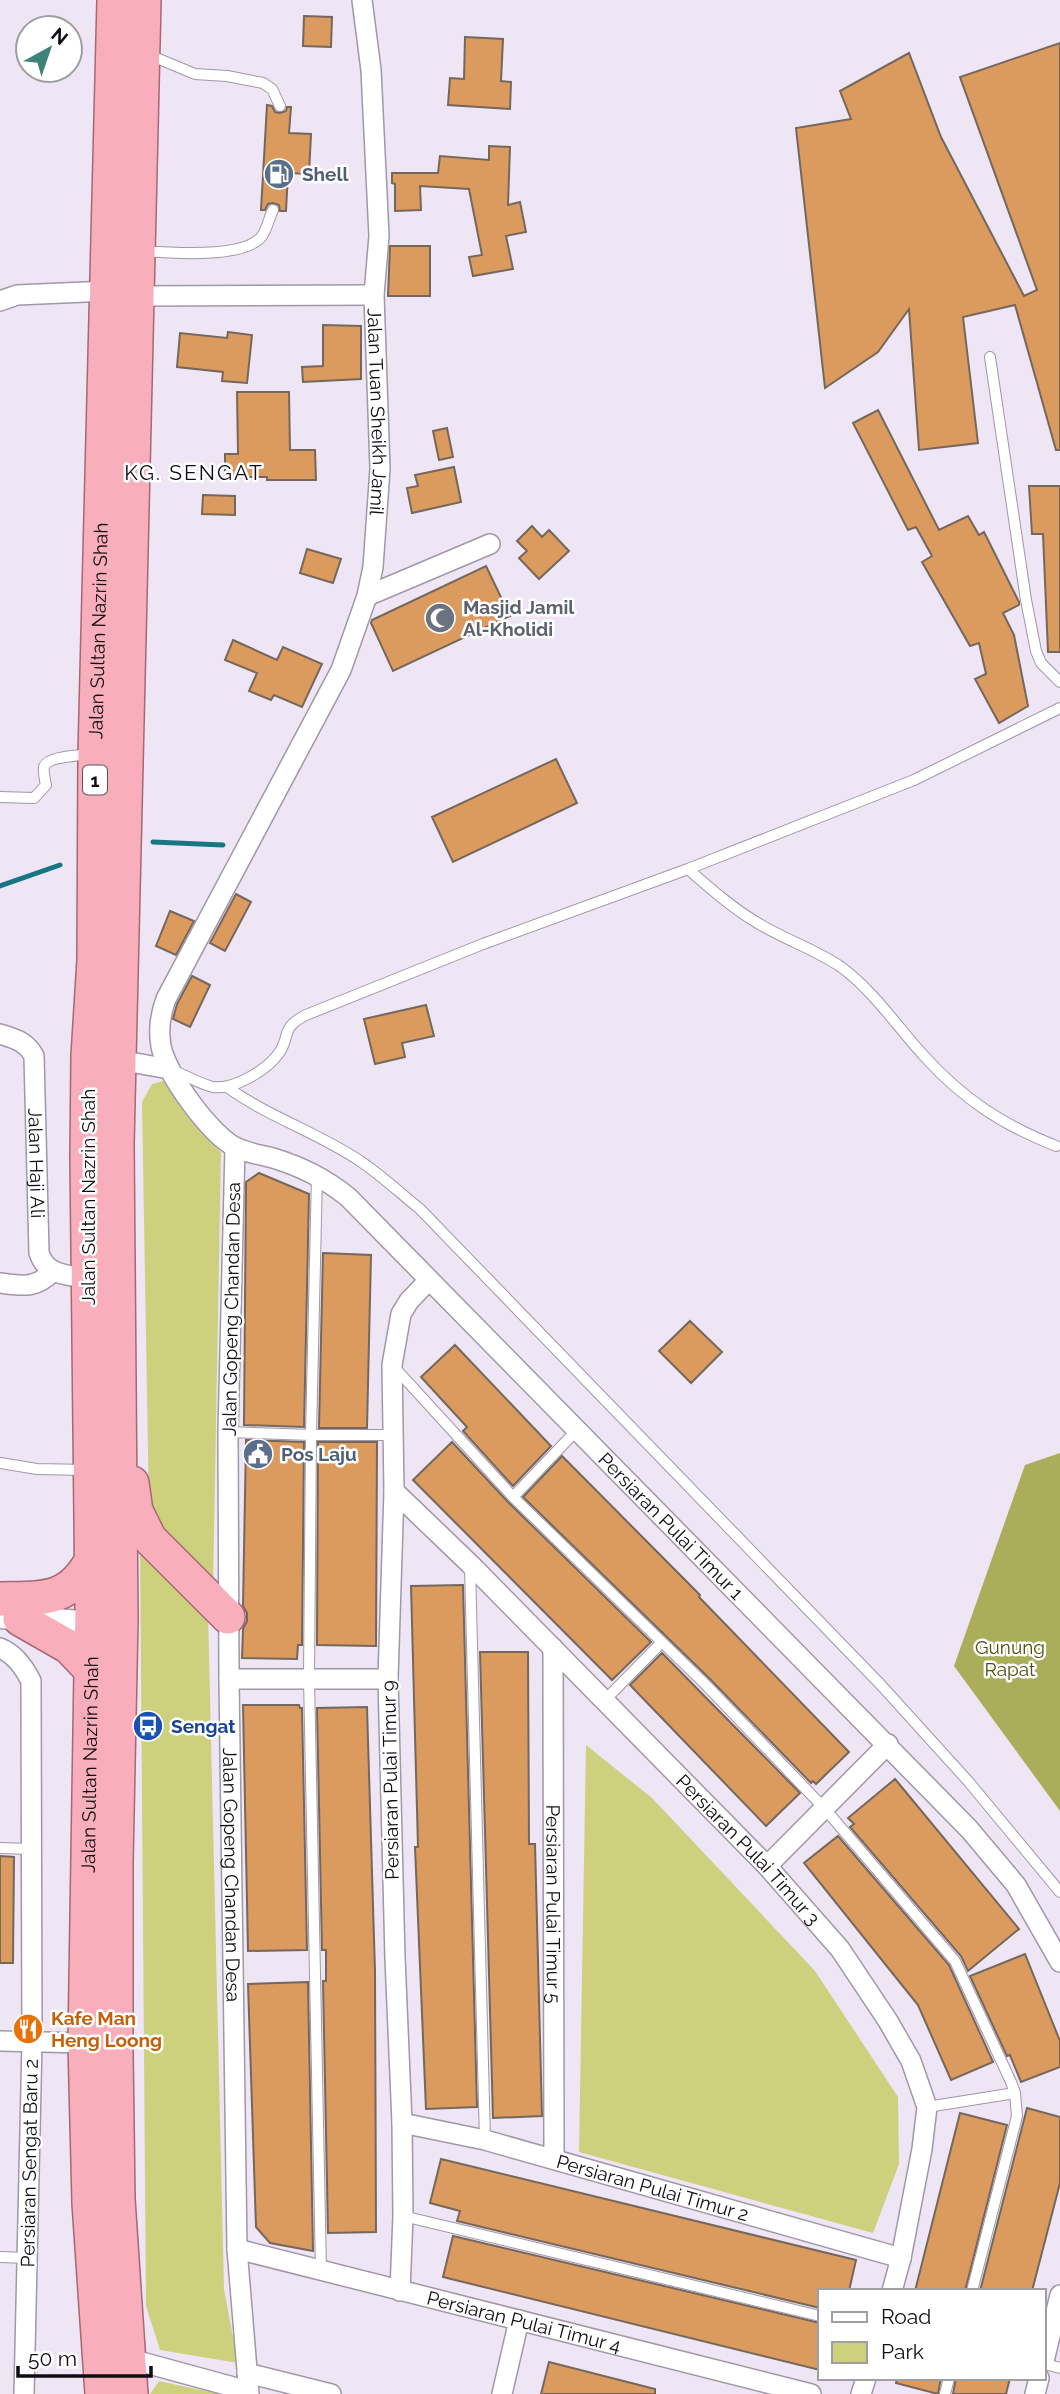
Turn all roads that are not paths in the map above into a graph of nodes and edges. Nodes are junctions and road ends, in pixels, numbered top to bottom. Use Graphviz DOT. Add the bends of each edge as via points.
graph roads {
  1 [pos="114,0"];
  2 [pos="144,0"];
  3 [pos="362,0"];
  4 [pos="143,52"];
  5 [pos="280,106"];
  6 [pos="273,211"];
  7 [pos="139,251"];
  8 [pos="122,294"];
  9 [pos="374,295"];
  10 [pos="1,297"];
  11 [pos="990,357"];
  12 [pos="491,544"];
  13 [pos="367,596"];
  14 [pos="1060,682"];
  15 [pos="1060,708"];
  16 [pos="95,754"];
  17 [pos="0,797"];
  18 [pos="688,869"];
  19 [pos="94,960"];
  20 [pos="0,1034"];
  21 [pos="119,1060"];
  22 [pos="169,1069"];
  23 [pos="227,1087"];
  24 [pos="1056,1146"];
  25 [pos="234,1147"];
  26 [pos="87,1157"];
  27 [pos="317,1174"];
  28 [pos="53,1271"];
  29 [pos="88,1279"];
  30 [pos="429,1280"];
  31 [pos="0,1283"];
  32 [pos="392,1365"];
  33 [pos="119,1427"];
  34 [pos="576,1431"];
  35 [pos="228,1432"];
  36 [pos="392,1435"];
  37 [pos="311,1436"];
  38 [pos="0,1463"];
  39 [pos="91,1470"];
  40 [pos="394,1491"];
  41 [pos="513,1497"];
  42 [pos="92,1559"];
  43 [pos="470,1564"];
  44 [pos="5,1609"];
  45 [pos="95,1617"];
  46 [pos="228,1617"];
  47 [pos="662,1642"];
  48 [pos="0,1648"];
  49 [pos="553,1648"];
  50 [pos="90,1669"];
  51 [pos="309,1678"];
  52 [pos="229,1679"];
  53 [pos="388,1679"];
  54 [pos="604,1701"];
  55 [pos="888,1744"];
  56 [pos="825,1809"];
  57 [pos="0,1848"];
  58 [pos="31,1849"];
  59 [pos="116,1862"];
  60 [pos="767,1866"];
  61 [pos="1060,1892"];
  62 [pos="1060,1962"];
  63 [pos="0,2041"];
  64 [pos="32,2042"];
  65 [pos="85,2043"];
  66 [pos="1015,2093"];
  67 [pos="927,2107"];
  68 [pos="402,2123"];
  69 [pos="485,2140"];
  70 [pos="554,2159"];
  71 [pos="403,2216"];
  72 [pos="237,2249"];
  73 [pos="0,2257"];
  74 [pos="27,2258"];
  75 [pos="901,2258"];
  76 [pos="321,2271"];
  77 [pos="893,2289"];
  78 [pos="973,2289"];
  79 [pos="400,2291"];
  80 [pos="1060,2295"];
  81 [pos="818,2316"];
  82 [pos="519,2320"];
  83 [pos="1046,2354"];
  84 [pos="127,2358"];
  85 [pos="248,2386"];
  86 [pos="24,2394"];
  87 [pos="102,2394"];
  88 [pos="131,2394"];
  89 [pos="331,2394"];
  90 [pos="502,2394"];
  91 [pos="811,2394"];
  1 -- 8 [label="highway, Jalan Sultan Nazrin Shah / 1"];
  2 -- 4 [label="highway, Jalan Sultan Nazrin Shah / 1"];
  3 -- 9 [label="street, Jalan Tuan Sheikh Jamil" via="371,70 379,236"];
  4 -- 5 [label="lane" via="195,74 263,83 272,89"];
  4 -- 7 [label="highway, Jalan Sultan Nazrin Shah / 1"];
  6 -- 7 [label="lane" via="261,238 239,249 195,254"];
  7 -- 8 [label="highway, Jalan Sultan Nazrin Shah / 1"];
  8 -- 9 [label="street"];
  8 -- 10 [label="street"];
  8 -- 16 [label="highway, Jalan Sultan Nazrin Shah / 1"];
  8 -- 21 [label="highway, Jalan Sultan Nazrin Shah / 1"];
  9 -- 13 [label="street, Jalan Tuan Sheikh Jamil" via="380,469"];
  11 -- 14 [label="lane" via="1036,652"];
  12 -- 13 [label="street"];
  13 -- 22 [label="street, Jalan Tuan Sheikh Jamil" via="341,670 166,999 159,1032"];
  15 -- 18 [label="lane" via="914,780"];
  16 -- 17 [label="lane" via="47,762 46,785 34,798"];
  16 -- 19 [label="highway, Jalan Sultan Nazrin Shah / 1"];
  18 -- 23 [label="lane" via="306,1015 294,1021 280,1052 269,1063"];
  18 -- 24 [label="lane" via="757,922 841,967 953,1087 986,1112"];
  19 -- 21 [label="highway" via="101,972 102,1016 109,1044"];
  19 -- 26 [label="highway, Jalan Sultan Nazrin Shah / 1"];
  20 -- 28 [label="street, Jalan Haji Ali" via="20,1040 34,1056 39,1252 43,1265"];
  21 -- 22 [label="street"];
  21 -- 26 [label="highway" via="98,1080 94,1141"];
  21 -- 33 [label="highway, Jalan Sultan Nazrin Shah / 1"];
  22 -- 23 [label="lane" via="212,1087"];
  22 -- 25 [label="street, Jalan Tuan Sheikh Jamil" via="210,1125"];
  23 -- 61 [label="lane" via="251,1105 360,1161 419,1209 881,1685"];
  25 -- 27 [label="street, Persiaran Pulai Timur 1"];
  25 -- 35 [label="street, Jalan Gopeng Chandan Desa"];
  26 -- 29 [label="highway, Jalan Sultan Nazrin Shah / 1"];
  27 -- 30 [label="street, Persiaran Pulai Timur 1" via="348,1197"];
  27 -- 37 [label="lane"];
  28 -- 29 [label="street"];
  28 -- 31 [label="street" via="35,1285"];
  29 -- 39 [label="highway, Jalan Sultan Nazrin Shah / 1"];
  30 -- 32 [label="street, Persiaran Pulai Timur 9" via="401,1314"];
  30 -- 34 [label="street, Persiaran Pulai Timur 1"];
  32 -- 36 [label="street, Persiaran Pulai Timur 9"];
  32 -- 41 [label="lane"];
  33 -- 45 [label="highway" via="107,1479 108,1587"];
  33 -- 46 [label="highway" via="127,1445 142,1526 162,1553"];
  33 -- 59 [label="highway, Jalan Sultan Nazrin Shah / 1"];
  34 -- 41 [label="lane"];
  34 -- 55 [label="street, Persiaran Pulai Timur 1"];
  35 -- 37 [label="lane"];
  35 -- 46 [label="street, Jalan Gopeng Chandan Desa"];
  36 -- 37 [label="lane"];
  36 -- 40 [label="street, Persiaran Pulai Timur 9"];
  37 -- 51 [label="lane"];
  38 -- 39 [label="lane"];
  39 -- 42 [label="highway, Jalan Sultan Nazrin Shah / 1"];
  40 -- 43 [label="street, Persiaran Pulai Timur 3"];
  40 -- 53 [label="street, Persiaran Pulai Timur 9"];
  41 -- 47 [label="lane"];
  42 -- 44 [label="highway" via="83,1576 66,1591"];
  42 -- 45 [label="highway, Jalan Sultan Nazrin Shah / 1"];
  43 -- 49 [label="street, Persiaran Pulai Timur 3"];
  43 -- 69 [label="lane"];
  44 -- 45 [label="street"];
  44 -- 50 [label="highway" via="69,1647"];
  45 -- 50 [label="highway, Jalan Sultan Nazrin Shah / 1"];
  45 -- 59 [label="highway" via="107,1648 108,1801"];
  46 -- 52 [label="street, Jalan Gopeng Chandan Desa"];
  47 -- 54 [label="lane"];
  47 -- 56 [label="lane"];
  48 -- 58 [label="street, Persiaran Sengat Baru 2" via="23,1665 31,1681"];
  49 -- 54 [label="street, Persiaran Pulai Timur 3"];
  49 -- 70 [label="street, Persiaran Pulai Timur 5"];
  50 -- 65 [label="highway, Jalan Sultan Nazrin Shah / 1"];
  51 -- 52 [label="street"];
  51 -- 53 [label="street"];
  51 -- 76 [label="lane"];
  52 -- 72 [label="street, Jalan Gopeng Chandan Desa"];
  53 -- 68 [label="street, Persiaran Pulai Timur 9"];
  54 -- 60 [label="street, Persiaran Pulai Timur 3"];
  55 -- 56 [label="street"];
  55 -- 62 [label="street, Persiaran Pulai Timur 1" via="1016,1885"];
  56 -- 60 [label="street"];
  56 -- 66 [label="lane" via="955,1961"];
  57 -- 58 [label="lane"];
  58 -- 64 [label="street, Persiaran Sengat Baru 2"];
  59 -- 84 [label="highway, Jalan Sultan Nazrin Shah / 1" via="118,2199"];
  60 -- 67 [label="street, Persiaran Pulai Timur 3" via="841,1949 911,2061"];
  63 -- 64 [label="street"];
  64 -- 65 [label="street"];
  64 -- 74 [label="street, Persiaran Sengat Baru 2"];
  65 -- 87 [label="highway, Jalan Sultan Nazrin Shah / 1" via="89,2203"];
  66 -- 67 [label="lane"];
  66 -- 78 [label="lane" via="1017,2116"];
  67 -- 75 [label="street, Persiaran Pulai Timur 3"];
  68 -- 69 [label="street, Persiaran Pulai Timur 2"];
  68 -- 71 [label="street, Persiaran Pulai Timur 9"];
  69 -- 70 [label="street, Persiaran Pulai Timur 2"];
  70 -- 75 [label="street, Persiaran Pulai Timur 2"];
  71 -- 79 [label="street, Persiaran Pulai Timur 9"];
  71 -- 81 [label="lane"];
  72 -- 76 [label="street, Persiaran Pulai Timur 4"];
  72 -- 85 [label="street, Jalan Gopeng Chandan Desa"];
  73 -- 74 [label="lane"];
  74 -- 86 [label="street, Persiaran Sengat Baru 2"];
  75 -- 77 [label="street, Persiaran Pulai Timur 3"];
  76 -- 79 [label="street, Persiaran Pulai Timur 4"];
  79 -- 82 [label="street, Persiaran Pulai Timur 4"];
  80 -- 83 [label="street"];
  82 -- 90 [label="street"];
  82 -- 91 [label="street, Persiaran Pulai Timur 4"];
  84 -- 85 [label="street"];
  84 -- 88 [label="highway, Jalan Sultan Nazrin Shah / 1"];
  85 -- 89 [label="street"];
}
